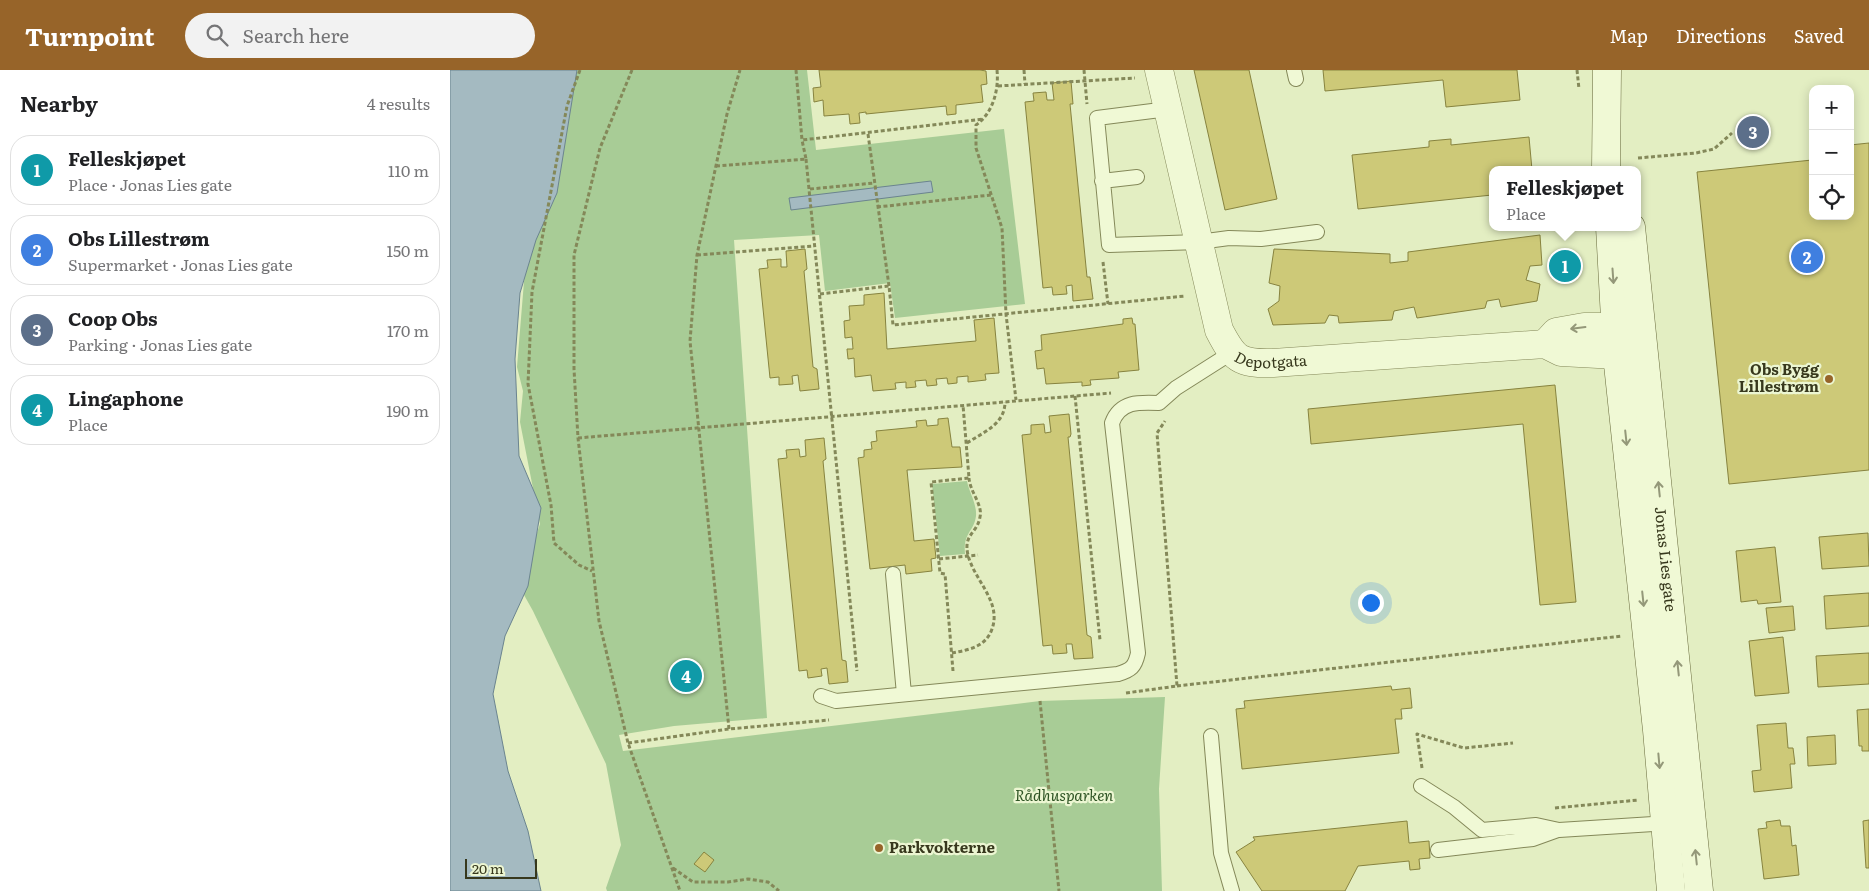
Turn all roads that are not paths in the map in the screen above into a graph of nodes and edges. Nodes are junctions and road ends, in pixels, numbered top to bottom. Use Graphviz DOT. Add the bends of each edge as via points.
graph roads {
  1 [pos="1160,73"];
  2 [pos="1608,77"];
  3 [pos="1168,109"];
  4 [pos="1631,164"];
  5 [pos="1606,166"];
  6 [pos="1137,177"];
  7 [pos="1102,181"];
  8 [pos="1610,231"];
  9 [pos="1631,231"];
  10 [pos="1317,232"];
  11 [pos="1199,242"];
  12 [pos="1616,327"];
  13 [pos="1642,338"];
  14 [pos="1545,344"];
  15 [pos="1231,352"];
  16 [pos="1617,355"];
  17 [pos="893,574"];
  18 [pos="904,694"];
  19 [pos="821,696"];
  20 [pos="1211,736"];
  21 [pos="1421,786"];
  22 [pos="1665,822"];
  23 [pos="1692,823"];
  24 [pos="1559,830"];
  25 [pos="1438,850"];
  26 [pos="1232,891"];
  27 [pos="1671,891"];
  28 [pos="1699,891"];
  1 -- 3 [label="main road, Depotgata"];
  2 -- 4 [label="main road"];
  2 -- 5 [label="main road"];
  3 -- 7 [label="lane" via="1097,118"];
  3 -- 11 [label="main road, Depotgata"];
  6 -- 7 [label="lane"];
  7 -- 11 [label="lane" via="1109,245"];
  8 -- 12 [label="main road, Jonas Lies gate, one-way"];
  9 -- 13 [label="main road, Jonas Lies gate"];
  10 -- 11 [label="lane"];
  11 -- 15 [label="main road, Depotgata" via="1219,330"];
  12 -- 13 [label="main road"];
  12 -- 14 [label="main road, one-way" via="1571,328 1556,332"];
  12 -- 16 [label="main road, Jonas Lies gate"];
  13 -- 16 [label="main road"];
  23 -- 13 [label="main road, Jonas Lies gate, one-way"];
  14 -- 15 [label="main road, Depotgata" via="1257,364 1243,361"];
  14 -- 16 [label="main road, Depotgata" via="1561,352"];
  15 -- 18 [label="lane" via="1159,403 1134,402 1114,415 1112,423 1138,653 1130,670 1118,674"];
  16 -- 22 [label="main road, Jonas Lies gate, one-way"];
  17 -- 18 [label="lane"];
  18 -- 19 [label="lane" via="836,701"];
  20 -- 26 [label="lane" via="1221,853"];
  21 -- 24 [label="lane" via="1482,830 1536,825"];
  22 -- 23 [label="lane"];
  22 -- 24 [label="lane"];
  22 -- 27 [label="main road, Jonas Lies gate"];
  28 -- 23 [label="main road, Jonas Lies gate, one-way"];
  24 -- 25 [label="lane" via="1533,839"];
}
